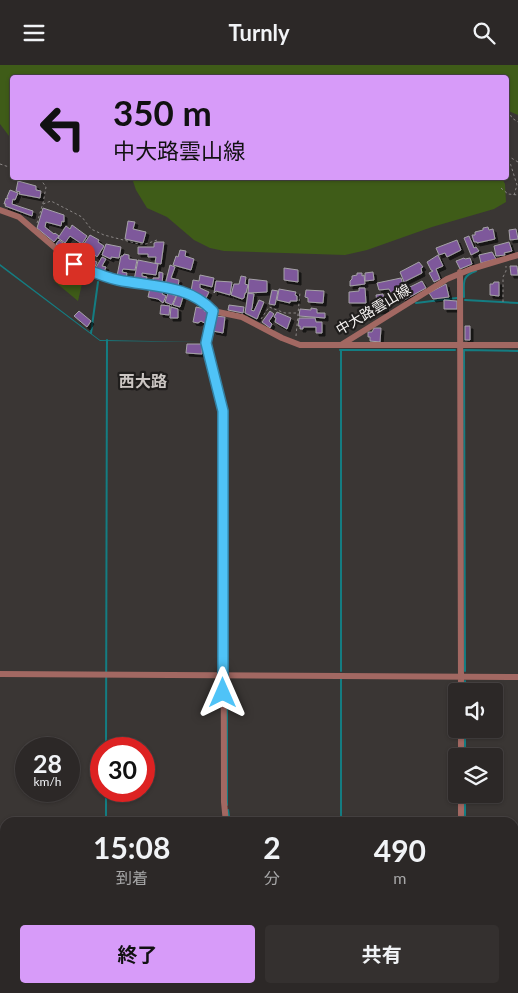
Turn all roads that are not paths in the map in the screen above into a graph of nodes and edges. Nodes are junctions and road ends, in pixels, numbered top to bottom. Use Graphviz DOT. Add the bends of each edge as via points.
graph roads {
  1 [pos="0,210"];
  2 [pos="518,255"];
  3 [pos="460,273"];
  4 [pos="213,311"];
  5 [pos="341,345"];
  6 [pos="460,345"];
  7 [pos="518,345"];
  8 [pos="0,674"];
  9 [pos="223,675"];
  10 [pos="461,676"];
  11 [pos="518,677"];
  12 [pos="461,683"];
  13 [pos="461,803"];
  14 [pos="225,817"];
  15 [pos="461,817"];
  1 -- 4 [label="street, 中大路雲山線" via="19,217 74,264 117,280 185,291"];
  2 -- 3 [label="street, 中大路雲山線"];
  3 -- 5 [label="street, 中大路雲山線"];
  3 -- 6 [label="street"];
  4 -- 5 [label="street, 中大路雲山線" via="242,317 300,345"];
  4 -- 9 [label="street" via="206,343 223,411"];
  5 -- 6 [label="street"];
  6 -- 7 [label="street"];
  6 -- 10 [label="street"];
  8 -- 9 [label="street"];
  9 -- 10 [label="street"];
  9 -- 14 [label="street"];
  10 -- 11 [label="street"];
  10 -- 12 [label="street"];
  13 -- 15 [label="street"];
}
